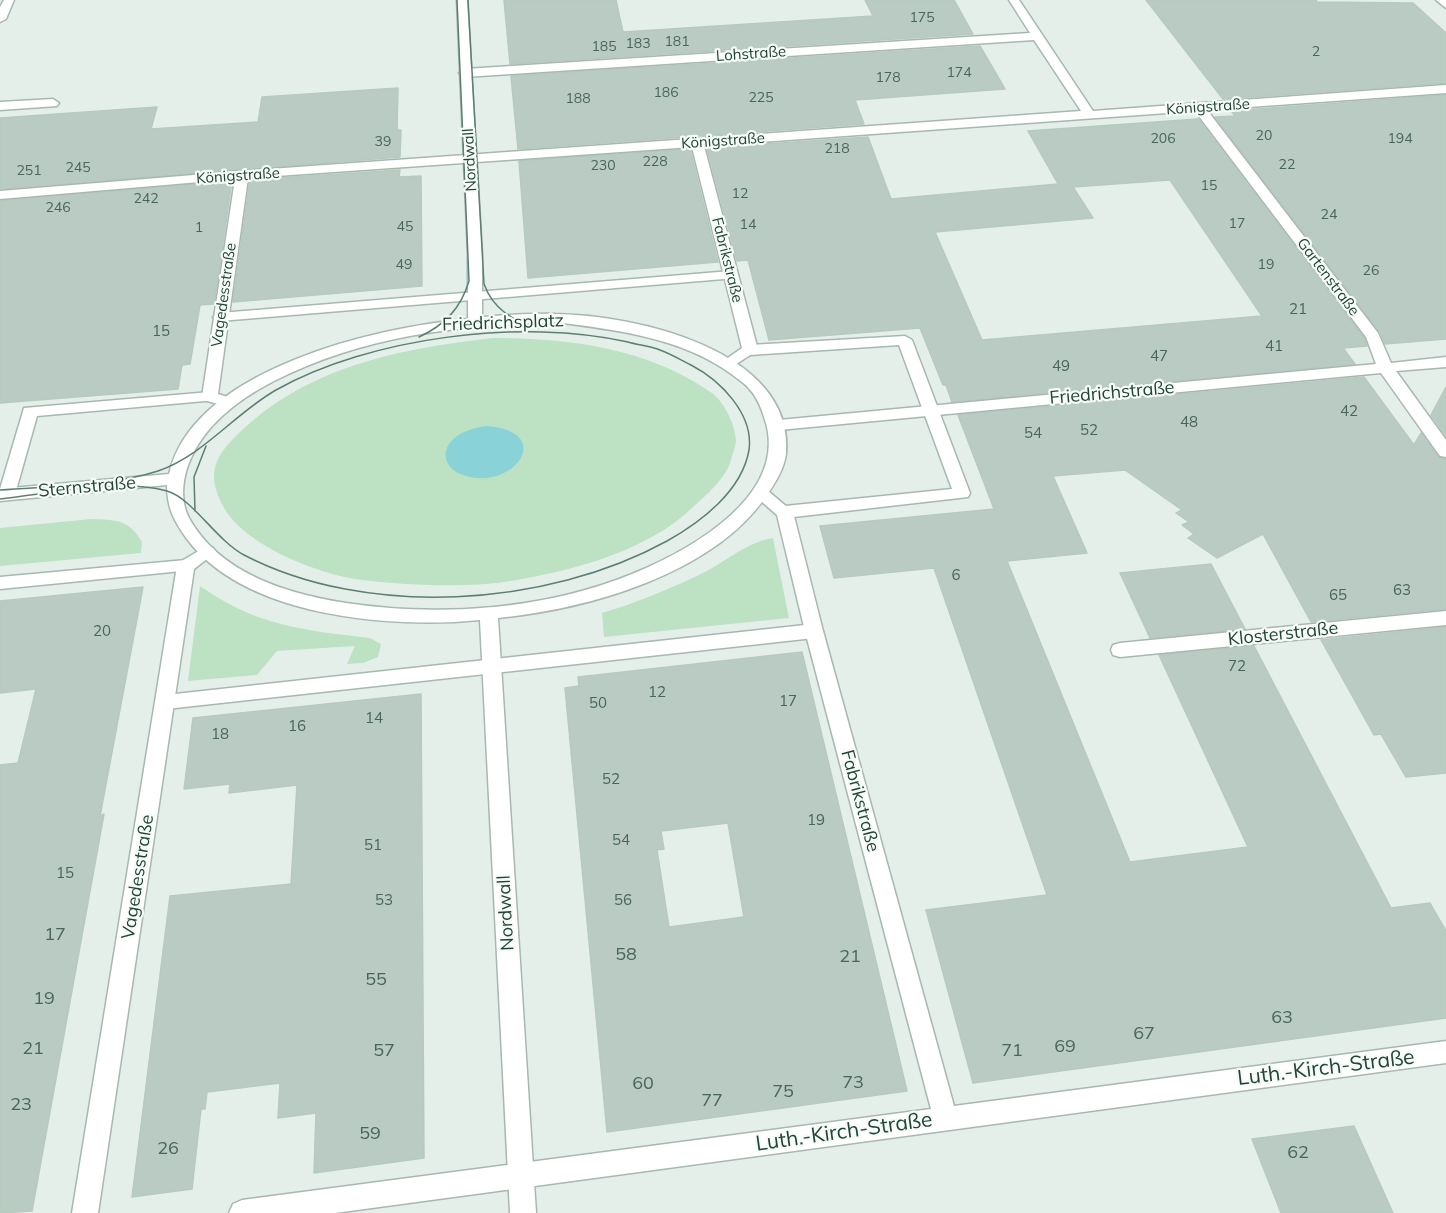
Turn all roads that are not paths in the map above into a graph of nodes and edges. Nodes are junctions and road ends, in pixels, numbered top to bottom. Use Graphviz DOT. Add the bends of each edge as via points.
graph roads {
  1 [pos="9,0"];
  2 [pos="462,0"];
  3 [pos="1014,0"];
  4 [pos="1441,0"];
  5 [pos="1446,5"];
  6 [pos="0,19"];
  7 [pos="1037,36"];
  8 [pos="465,73"];
  9 [pos="1446,89"];
  10 [pos="53,103"];
  11 [pos="0,106"];
  12 [pos="1199,108"];
  13 [pos="1089,114"];
  14 [pos="697,143"];
  15 [pos="470,159"];
  16 [pos="242,175"];
  17 [pos="0,195"];
  18 [pos="731,276"];
  19 [pos="476,296"];
  20 [pos="220,316"];
  21 [pos="475,321"];
  22 [pos="750,350"];
  23 [pos="1446,362"];
  24 [pos="727,365"];
  25 [pos="1385,367"];
  26 [pos="210,397"];
  27 [pos="228,402"];
  28 [pos="932,410"];
  29 [pos="778,425"];
  30 [pos="1446,452"];
  31 [pos="174,479"];
  32 [pos="3,495"];
  33 [pos="762,495"];
  34 [pos="785,512"];
  35 [pos="207,552"];
  36 [pos="186,566"];
  37 [pos="0,583"];
  38 [pos="489,614"];
  39 [pos="1446,618"];
  40 [pos="814,631"];
  41 [pos="1120,650"];
  42 [pos="493,666"];
  43 [pos="166,702"];
  44 [pos="1446,1052"];
  45 [pos="945,1118"];
  46 [pos="521,1177"];
  47 [pos="85,1213"];
  48 [pos="242,1213"];
  49 [pos="523,1213"];
  1 -- 6 [label="street"];
  2 -- 8 [label="street, Nordwall"];
  3 -- 7 [label="street"];
  4 -- 5 [label="street"];
  7 -- 8 [label="street, Lohstraße"];
  7 -- 13 [label="street"];
  8 -- 15 [label="street, Nordwall"];
  9 -- 12 [label="street, Königstraße"];
  10 -- 11 [label="street"];
  12 -- 13 [label="street, Königstraße"];
  12 -- 25 [label="street, Gartenstraße" via="1373,336"];
  13 -- 14 [label="street, Königstraße"];
  14 -- 15 [label="street, Königstraße"];
  14 -- 18 [label="street, Fabrikstraße"];
  15 -- 16 [label="street, Königstraße"];
  15 -- 19 [label="street, Nordwall"];
  16 -- 17 [label="street, Königstraße"];
  16 -- 20 [label="street, Vagedesstraße"];
  18 -- 19 [label="street, Friedrichsplatz"];
  18 -- 22 [label="street, Fabrikstraße"];
  19 -- 20 [label="street, Friedrichsplatz"];
  19 -- 21 [label="street, Nordwall"];
  20 -- 26 [label="street, Vagedesstraße"];
  21 -- 24 [label="street, Friedrichsplatz" via="556,318 637,330 688,344"];
  21 -- 27 [label="street, Friedrichsplatz" via="411,329 366,340 285,370"];
  22 -- 24 [label="street"];
  22 -- 28 [label="street" via="905,340"];
  23 -- 25 [label="street, Friedrichstraße"];
  24 -- 29 [label="street, Friedrichsplatz" via="756,385"];
  25 -- 28 [label="street, Friedrichstraße"];
  25 -- 30 [label="street, Gartenstraße"];
  26 -- 27 [label="street"];
  26 -- 32 [label="street" via="30,412"];
  27 -- 31 [label="street, Friedrichsplatz" via="202,428"];
  28 -- 29 [label="street, Friedrichstraße"];
  28 -- 34 [label="street" via="962,493"];
  29 -- 33 [label="street" via="777,459"];
  31 -- 32 [label="street, Sternstraße"];
  31 -- 35 [label="street" via="173,493 180,518"];
  33 -- 34 [label="street"];
  33 -- 38 [label="street" via="728,528 673,563 622,585 565,601"];
  34 -- 40 [label="street, Fabrikstraße"];
  35 -- 36 [label="street"];
  35 -- 38 [label="street" via="274,593 317,604 392,615"];
  36 -- 37 [label="street"];
  36 -- 43 [label="street, Vagedesstraße"];
  38 -- 42 [label="street, Nordwall"];
  39 -- 41 [label="street, Klosterstraße"];
  40 -- 42 [label="street"];
  40 -- 45 [label="street, Fabrikstraße"];
  42 -- 43 [label="street"];
  42 -- 46 [label="street, Nordwall"];
  43 -- 47 [label="street, Vagedesstraße"];
  44 -- 45 [label="street, Luth.-Kirch-Straße"];
  45 -- 46 [label="street, Luth.-Kirch-Straße"];
  46 -- 48 [label="street, Luth.-Kirch-Straße"];
  46 -- 49 [label="street, Nordwall"];
}
